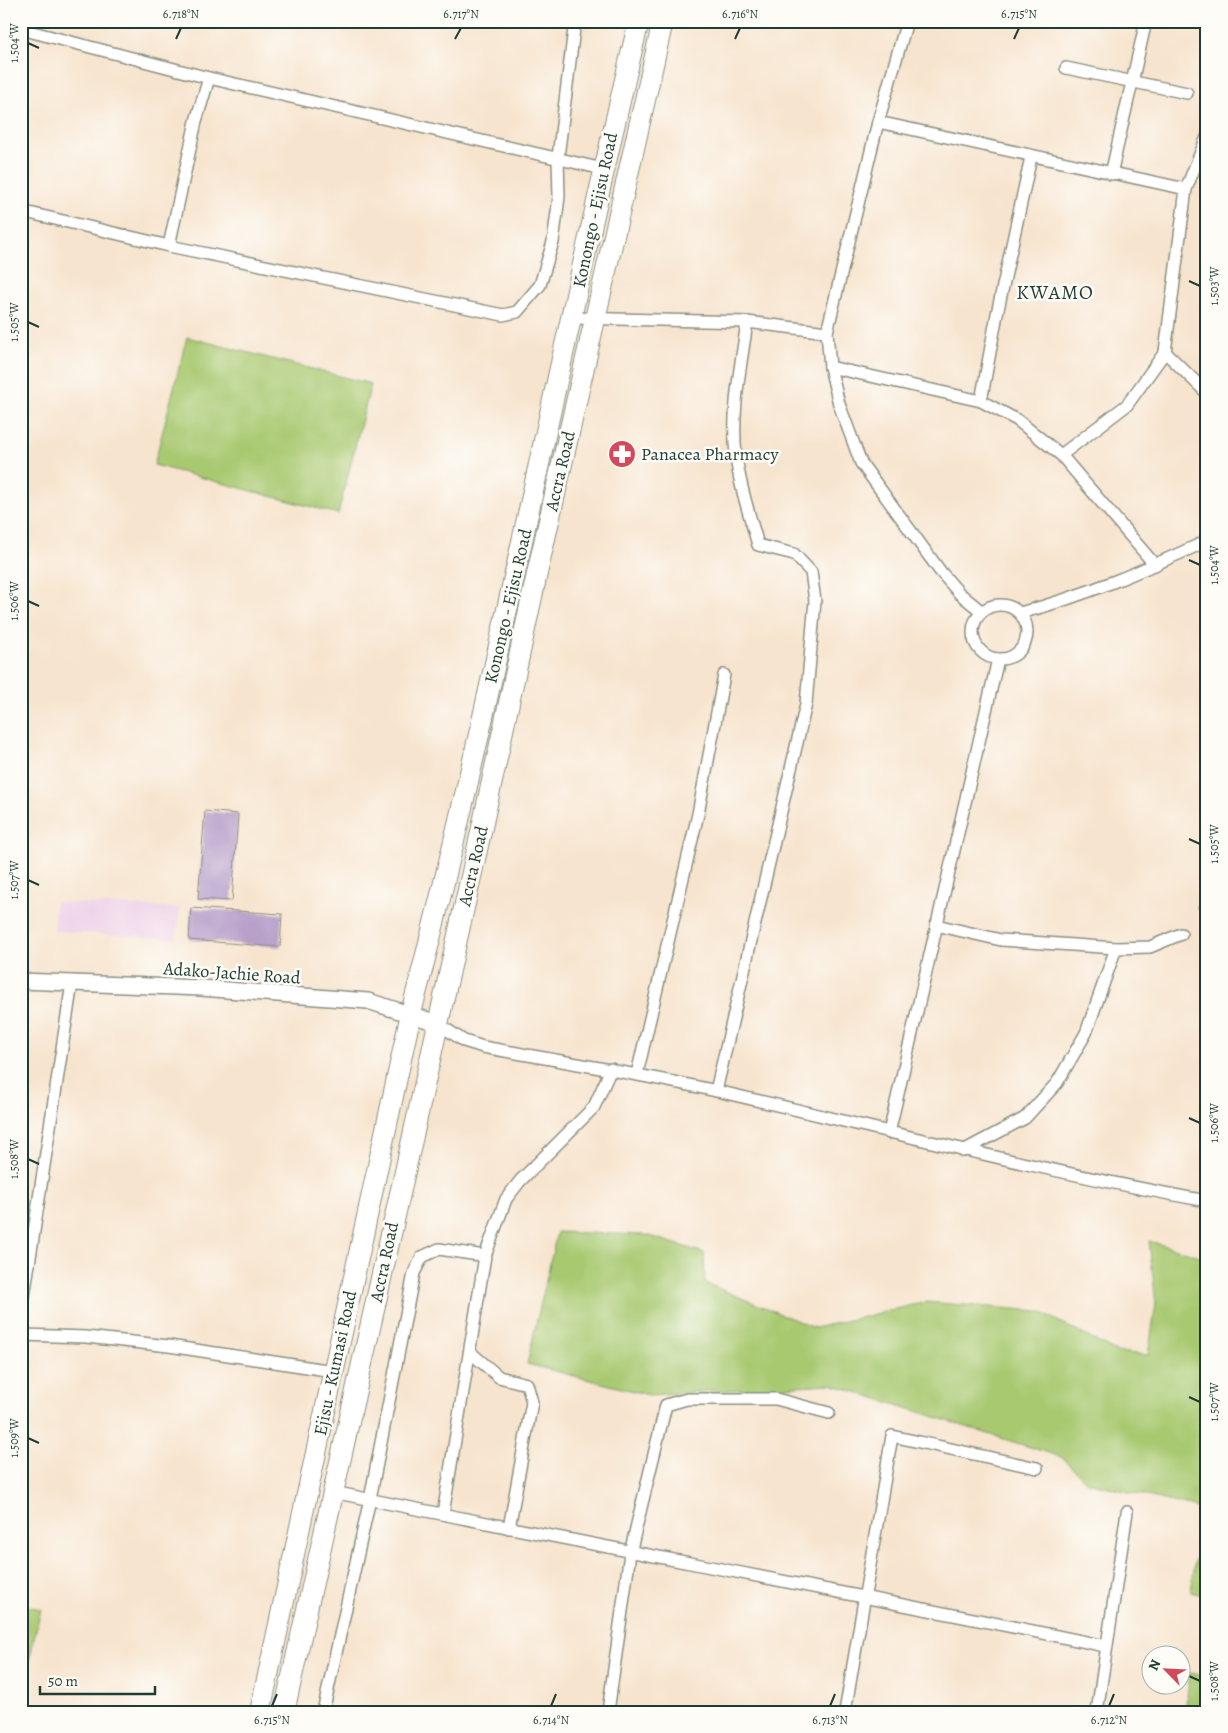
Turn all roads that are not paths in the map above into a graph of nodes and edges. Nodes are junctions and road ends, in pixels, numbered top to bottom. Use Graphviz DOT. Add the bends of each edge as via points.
graph roads {
  1 [pos="575,21"];
  2 [pos="639,21"];
  3 [pos="663,21"];
  4 [pos="907,21"];
  5 [pos="1146,21"];
  6 [pos="21,29"];
  7 [pos="1066,68"];
  8 [pos="209,78"];
  9 [pos="1132,82"];
  10 [pos="1187,93"];
  11 [pos="878,122"];
  12 [pos="1207,137"];
  13 [pos="1031,157"];
  14 [pos="558,158"];
  15 [pos="603,169"];
  16 [pos="1111,174"];
  17 [pos="1186,189"];
  18 [pos="21,211"];
  19 [pos="169,246"];
  20 [pos="572,318"];
  21 [pos="596,319"];
  22 [pos="747,322"];
  23 [pos="828,332"];
  24 [pos="1165,352"];
  25 [pos="830,367"];
  26 [pos="1207,393"];
  27 [pos="981,401"];
  28 [pos="1062,455"];
  29 [pos="1207,541"];
  30 [pos="1155,565"];
  31 [pos="981,611"];
  32 [pos="1020,613"];
  33 [pos="998,659"];
  34 [pos="724,675"];
  35 [pos="936,925"];
  36 [pos="1181,934"];
  37 [pos="1116,948"];
  38 [pos="21,981"];
  39 [pos="72,983"];
  40 [pos="411,1013"];
  41 [pos="437,1023"];
  42 [pos="611,1069"];
  43 [pos="637,1074"];
  44 [pos="716,1091"];
  45 [pos="889,1133"];
  46 [pos="963,1151"];
  47 [pos="1207,1201"];
  48 [pos="485,1256"];
  49 [pos="21,1316"];
  50 [pos="21,1336"];
  51 [pos="470,1352"];
  52 [pos="333,1371"];
  53 [pos="829,1413"];
  54 [pos="1037,1468"];
  55 [pos="333,1492"];
  56 [pos="370,1500"];
  57 [pos="1127,1512"];
  58 [pos="443,1514"];
  59 [pos="509,1528"];
  60 [pos="630,1553"];
  61 [pos="866,1596"];
  62 [pos="1105,1646"];
  63 [pos="260,1712"];
  64 [pos="284,1712"];
  65 [pos="323,1712"];
  66 [pos="608,1712"];
  67 [pos="845,1712"];
  68 [pos="1097,1712"];
  1 -- 14 [label="street"];
  2 -- 15 [label="highway, Konongo - Ejisu Road"];
  3 -- 21 [label="highway, Accra Road"];
  4 -- 11 [label="street"];
  5 -- 9 [label="street"];
  6 -- 8 [label="street"];
  7 -- 9 [label="street"];
  8 -- 14 [label="street"];
  8 -- 19 [label="street" via="196,121"];
  9 -- 10 [label="street"];
  9 -- 16 [label="street"];
  11 -- 13 [label="street"];
  11 -- 23 [label="street"];
  12 -- 17 [label="street"];
  13 -- 16 [label="street"];
  13 -- 27 [label="street"];
  14 -- 15 [label="street"];
  14 -- 19 [label="street" via="559,197 553,242 540,285 517,312 503,316"];
  15 -- 20 [label="highway, Konongo - Ejisu Road"];
  16 -- 17 [label="street"];
  17 -- 24 [label="street"];
  18 -- 19 [label="street"];
  20 -- 21 [label="street"];
  20 -- 40 [label="highway, Konongo - Ejisu Road" via="514,584"];
  21 -- 22 [label="street"];
  21 -- 41 [label="highway, Accra Road"];
  22 -- 23 [label="street"];
  22 -- 44 [label="street" via="736,401 736,456 746,500 758,544 794,554 810,572 815,601 806,704"];
  23 -- 25 [label="street"];
  24 -- 26 [label="street"];
  24 -- 28 [label="street" via="1127,404"];
  25 -- 27 [label="street"];
  25 -- 31 [label="street" via="839,404 861,463 940,571"];
  27 -- 28 [label="street" via="1017,420"];
  28 -- 30 [label="street"];
  29 -- 30 [label="street"];
  30 -- 32 [label="street" via="1058,603"];
  31 -- 32 [label="street" via="1001,604"];
  31 -- 33 [label="street" via="972,630 974,641 979,650"];
  32 -- 33 [label="street" via="1026,628 1024,643 1009,658"];
  33 -- 35 [label="street"];
  34 -- 43 [label="street" via="698,814"];
  35 -- 37 [label="street" via="1001,940"];
  35 -- 45 [label="street"];
  36 -- 37 [label="street" via="1150,947"];
  37 -- 46 [label="street" via="1086,1033 1057,1083 1025,1118"];
  38 -- 39 [label="street, Adako-Jachie Road"];
  39 -- 40 [label="street, Adako-Jachie Road" via="201,988 368,1001"];
  39 -- 49 [label="street"];
  40 -- 41 [label="street, Adako-Jachie Road"];
  40 -- 52 [label="highway, Ejisu - Kumasi Road"];
  41 -- 42 [label="street" via="464,1041 483,1047"];
  41 -- 55 [label="highway, Accra Road"];
  42 -- 43 [label="street"];
  42 -- 48 [label="street" via="594,1107 506,1199"];
  43 -- 44 [label="street"];
  44 -- 45 [label="street"];
  45 -- 46 [label="street"];
  46 -- 47 [label="street"];
  48 -- 51 [label="street"];
  48 -- 56 [label="street" via="439,1249 422,1257 414,1273"];
  50 -- 52 [label="street" via="86,1337 150,1344"];
  51 -- 58 [label="street"];
  51 -- 59 [label="street" via="499,1377 527,1384 532,1402"];
  52 -- 63 [label="highway, Ejisu - Kumasi Road"];
  53 -- 60 [label="street" via="776,1400 687,1399 666,1405"];
  54 -- 61 [label="street" via="892,1436"];
  55 -- 56 [label="street"];
  55 -- 64 [label="highway, Accra Road"];
  56 -- 58 [label="street"];
  56 -- 65 [label="street"];
  57 -- 62 [label="street"];
  58 -- 59 [label="street"];
  59 -- 60 [label="street"];
  60 -- 61 [label="street"];
  60 -- 66 [label="street"];
  61 -- 62 [label="street"];
  61 -- 67 [label="street"];
  62 -- 68 [label="street"];
}
